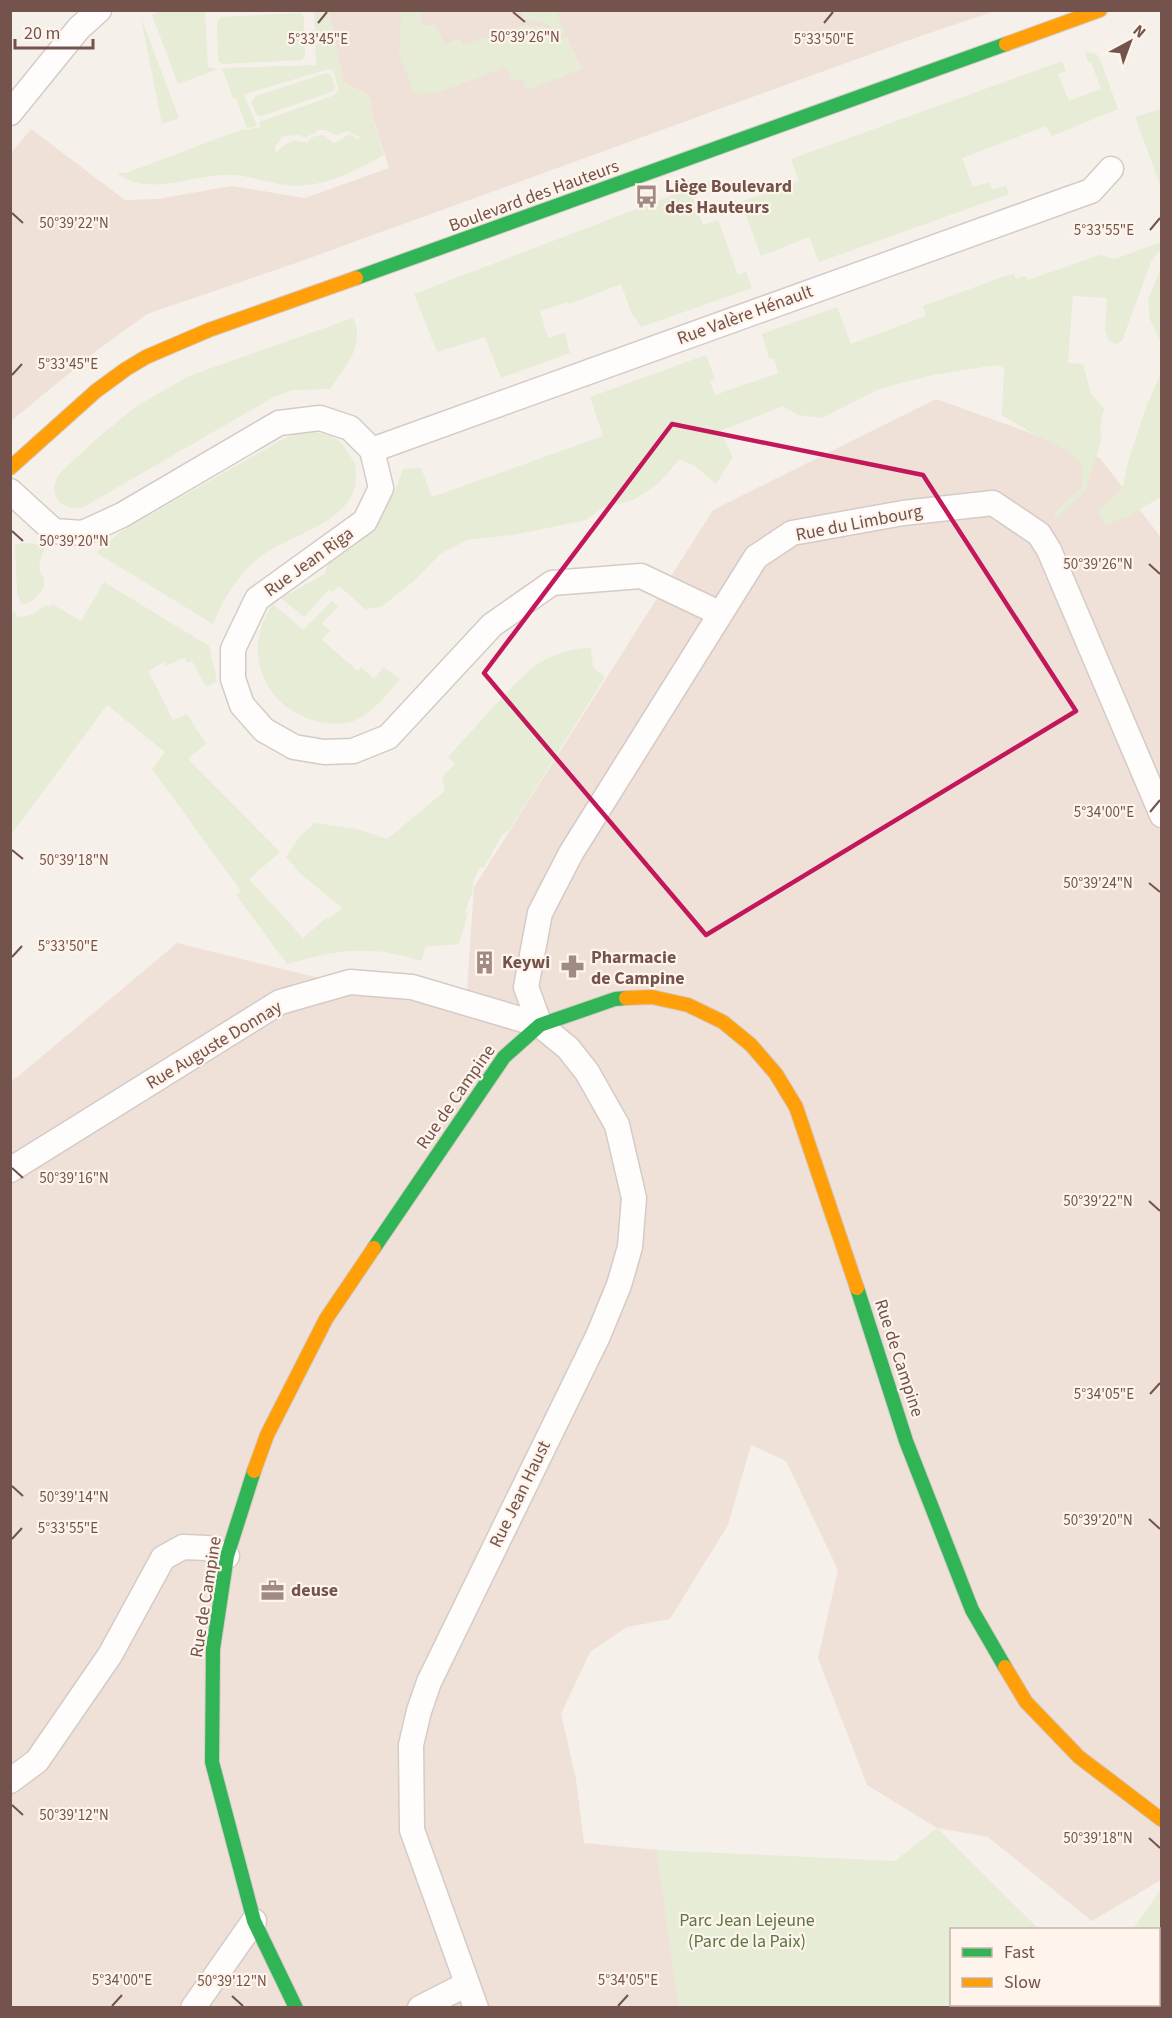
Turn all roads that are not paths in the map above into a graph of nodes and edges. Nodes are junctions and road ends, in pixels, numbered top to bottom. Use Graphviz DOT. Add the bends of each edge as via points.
graph roads {
  1 [pos="99,10"];
  2 [pos="1100,10"];
  3 [pos="10,113"];
  4 [pos="1111,169"];
  5 [pos="372,450"];
  6 [pos="10,468"];
  7 [pos="10,491"];
  8 [pos="719,613"];
  9 [pos="1161,815"];
  10 [pos="540,1025"];
  11 [pos="10,1170"];
  12 [pos="227,1556"];
  13 [pos="10,1781"];
  14 [pos="1161,1820"];
  15 [pos="254,1921"];
  16 [pos="467,1984"];
  17 [pos="193,2007"];
  18 [pos="296,2007"];
  19 [pos="420,2007"];
  20 [pos="476,2007"];
  1 -- 3 [label="street" via="79,28"];
  2 -- 6 [label="street, Boulevard des Hauteurs" via="160,350 96,392"];
  4 -- 5 [label="street, Rue Valère Hénault" via="1091,191"];
  5 -- 7 [label="street" via="350,428 320,418 279,423 122,515 83,533 54,531"];
  5 -- 8 [label="street, Rue Jean Riga" via="381,488 365,521 257,599 233,649 233,679 242,705 264,730 294,747 353,751 388,737 492,625 552,584 641,576"];
  8 -- 9 [label="street, Rue du Limbourg" via="756,557 792,533 993,502 1039,534 1049,549"];
  8 -- 10 [label="street, Rue du Limbourg" via="571,853 540,913 526,987"];
  10 -- 11 [label="street, Rue Auguste Donnay" via="412,987 350,981 280,1002"];
  10 -- 12 [label="street, Rue de Campine" via="504,1057 326,1319 267,1435"];
  10 -- 14 [label="street, Rue de Campine" via="615,999 652,997 688,1005 723,1022 751,1045 776,1074 796,1107 906,1441 972,1610 1026,1702 1079,1757"];
  10 -- 16 [label="street, Rue Jean Haust" via="568,1048 587,1072 617,1125 634,1198 630,1247 619,1285 598,1336 429,1682 411,1744 412,1830"];
  12 -- 13 [label="street" via="207,1548 183,1547 163,1558 110,1655 37,1761"];
  12 -- 15 [label="street, Rue de Campine" via="213,1649 212,1762"];
  15 -- 17 [label="street"];
  15 -- 18 [label="street, Rue de Campine"];
  16 -- 19 [label="street"];
  16 -- 20 [label="street, Rue Jean Haust"];
}
